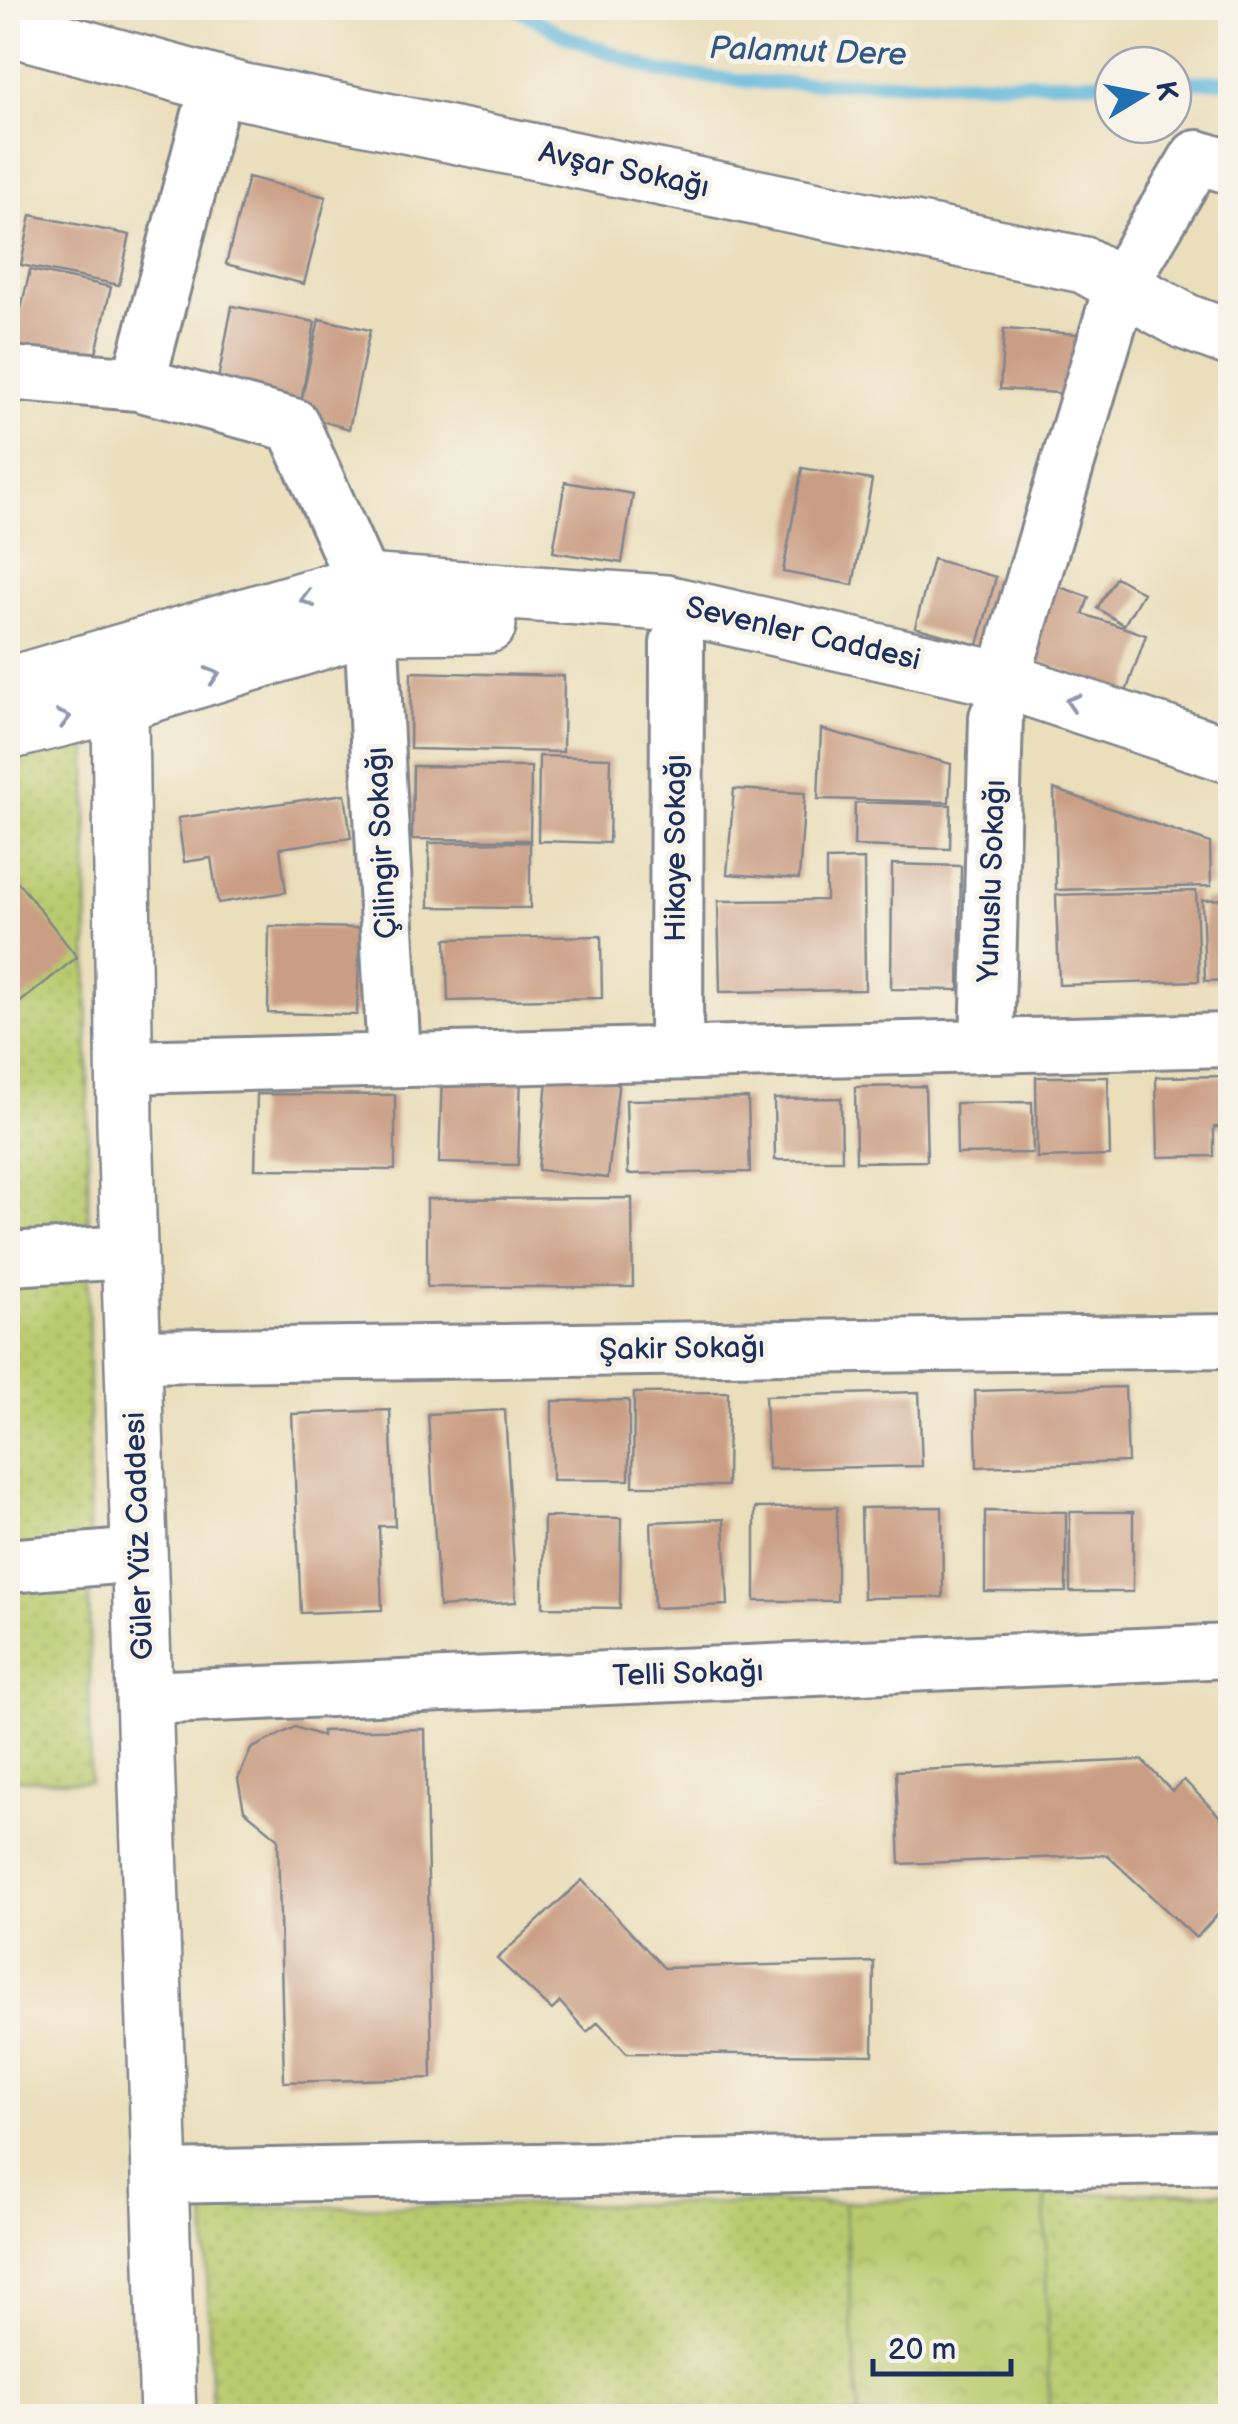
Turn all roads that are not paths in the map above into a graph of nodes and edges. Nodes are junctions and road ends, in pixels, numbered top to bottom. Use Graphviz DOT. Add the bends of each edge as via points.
graph roads {
  1 [pos="8,27"];
  2 [pos="217,84"];
  3 [pos="1230,167"];
  4 [pos="1120,286"];
  5 [pos="1230,338"];
  6 [pos="8,373"];
  7 [pos="138,384"];
  8 [pos="367,604"];
  9 [pos="677,644"];
  10 [pos="116,679"];
  11 [pos="8,685"];
  12 [pos="1000,698"];
  13 [pos="8,732"];
  14 [pos="1230,755"];
  15 [pos="1230,789"];
  16 [pos="1230,1040"];
  17 [pos="988,1044"];
  18 [pos="676,1052"];
  19 [pos="394,1060"];
  20 [pos="124,1067"];
  21 [pos="130,1252"];
  22 [pos="8,1260"];
  23 [pos="1230,1342"];
  24 [pos="133,1356"];
  25 [pos="140,1555"];
  26 [pos="8,1566"];
  27 [pos="1230,1650"];
  28 [pos="145,1698"];
  29 [pos="1230,2157"];
  30 [pos="160,2177"];
  31 [pos="168,2416"];
  1 -- 2 [label="street, Avşar Sokağı"];
  2 -- 4 [label="street, Avşar Sokağı" via="1084,265"];
  2 -- 7 [label="street"];
  3 -- 4 [label="street, Yunuslu Sokağı" via="1197,156"];
  4 -- 5 [label="street, Avşar Sokağı"];
  4 -- 12 [label="street, Yunuslu Sokağı"];
  6 -- 7 [label="street"];
  7 -- 8 [label="street" via="292,425"];
  8 -- 9 [label="street, Sevenler Caddesi" via="450,622 636,634"];
  8 -- 10 [label="street, Sevenler Caddesi"];
  8 -- 12 [label="street, Sevenler Caddesi" via="666,603"];
  8 -- 19 [label="street, Çilingir Sokağı"];
  9 -- 12 [label="street, Sevenler Caddesi"];
  9 -- 18 [label="street, Hikaye Sokağı"];
  10 -- 11 [label="street, Sevenler Caddesi"];
  13 -- 10 [label="street, Sevenler Caddesi, one-way"];
  10 -- 20 [label="street, Güler Yüz Caddesi"];
  14 -- 12 [label="street, Sevenler Caddesi, one-way"];
  12 -- 15 [label="street, Sevenler Caddesi"];
  12 -- 17 [label="street, Yunuslu Sokağı"];
  16 -- 17 [label="street"];
  17 -- 18 [label="street"];
  18 -- 19 [label="street"];
  19 -- 20 [label="street"];
  20 -- 21 [label="street, Güler Yüz Caddesi"];
  21 -- 22 [label="street"];
  21 -- 24 [label="street, Güler Yüz Caddesi"];
  23 -- 24 [label="street, Şakir Sokağı"];
  24 -- 25 [label="street, Güler Yüz Caddesi"];
  25 -- 26 [label="street"];
  25 -- 28 [label="street, Güler Yüz Caddesi"];
  27 -- 28 [label="street, Telli Sokağı"];
  28 -- 30 [label="street, Güler Yüz Caddesi"];
  29 -- 30 [label="street"];
  30 -- 31 [label="street, Güler Yüz Caddesi"];
}
